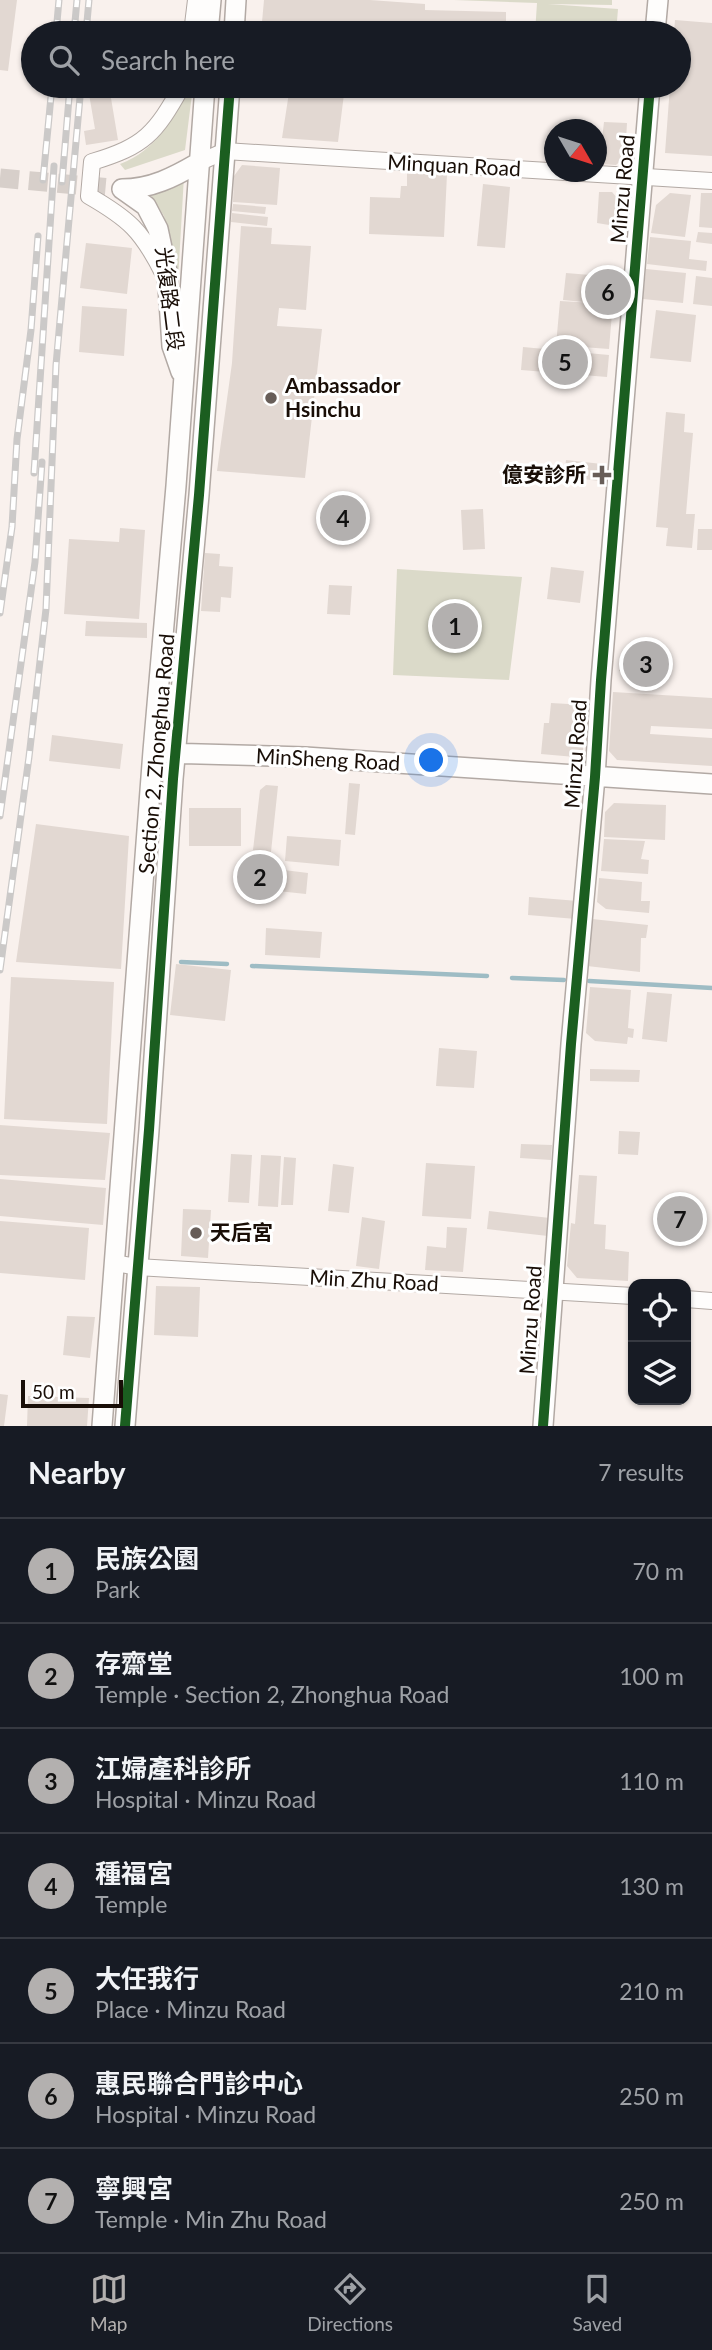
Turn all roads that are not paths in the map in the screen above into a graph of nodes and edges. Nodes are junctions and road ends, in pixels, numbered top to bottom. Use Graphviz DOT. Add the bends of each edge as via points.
graph roads {
  1 [pos="196,0"];
  2 [pos="211,0"];
  3 [pos="236,0"];
  4 [pos="658,0"];
  5 [pos="193,21"];
  6 [pos="209,21"];
  7 [pos="235,21"];
  8 [pos="656,21"];
  9 [pos="175,98"];
  10 [pos="204,98"];
  11 [pos="229,98"];
  12 [pos="649,98"];
  13 [pos="225,151"];
  14 [pos="198,163"];
  15 [pos="643,177"];
  16 [pos="712,181"];
  17 [pos="168,284"];
  18 [pos="184,382"];
  19 [pos="153,751"];
  20 [pos="175,754"];
  21 [pos="595,777"];
  22 [pos="712,784"];
  23 [pos="116,1263"];
  24 [pos="137,1267"];
  25 [pos="552,1291"];
  26 [pos="628,1296"];
  27 [pos="691,1299"];
  28 [pos="712,1301"];
  29 [pos="102,1426"];
  30 [pos="125,1426"];
  31 [pos="543,1426"];
  1 -- 5 [label="street"];
  2 -- 6 [label="street"];
  3 -- 7 [label="street"];
  4 -- 8 [label="street"];
  9 -- 17 [label="street" via="146,139 92,162 89,196 137,229"];
  10 -- 14 [label="street, Section 2, Zhonghua Road"];
  11 -- 13 [label="street, Section 2, Zhonghua Road"];
  12 -- 15 [label="street, Minzu Road"];
  13 -- 14 [label="street, Minquan Road"];
  13 -- 15 [label="street, Minquan Road"];
  13 -- 20 [label="street, Section 2, Zhonghua Road"];
  14 -- 17 [label="street, 光復路二段" via="157,184 122,189 146,206 158,229"];
  14 -- 18 [label="street, Section 2, Zhonghua Road"];
  15 -- 16 [label="street, Minquan Road"];
  15 -- 21 [label="street, Minzu Road"];
  17 -- 18 [label="street, 光復路二段" via="172,346"];
  18 -- 19 [label="street, Section 2, Zhonghua Road"];
  19 -- 20 [label="street, MinSheng Road"];
  19 -- 23 [label="street, Section 2, Zhonghua Road"];
  20 -- 21 [label="street, MinSheng Road" via="305,757"];
  20 -- 24 [label="street, Section 2, Zhonghua Road"];
  21 -- 22 [label="street, MinSheng Road"];
  21 -- 25 [label="street, Minzu Road"];
  23 -- 24 [label="street, Min Zhu Road"];
  23 -- 29 [label="street, Section 2, Zhonghua Road"];
  24 -- 25 [label="street, Min Zhu Road"];
  24 -- 30 [label="street, Section 2, Zhonghua Road"];
  25 -- 26 [label="street, Min Zhu Road"];
  25 -- 31 [label="street, Minzu Road"];
  27 -- 28 [label="street"];
}
